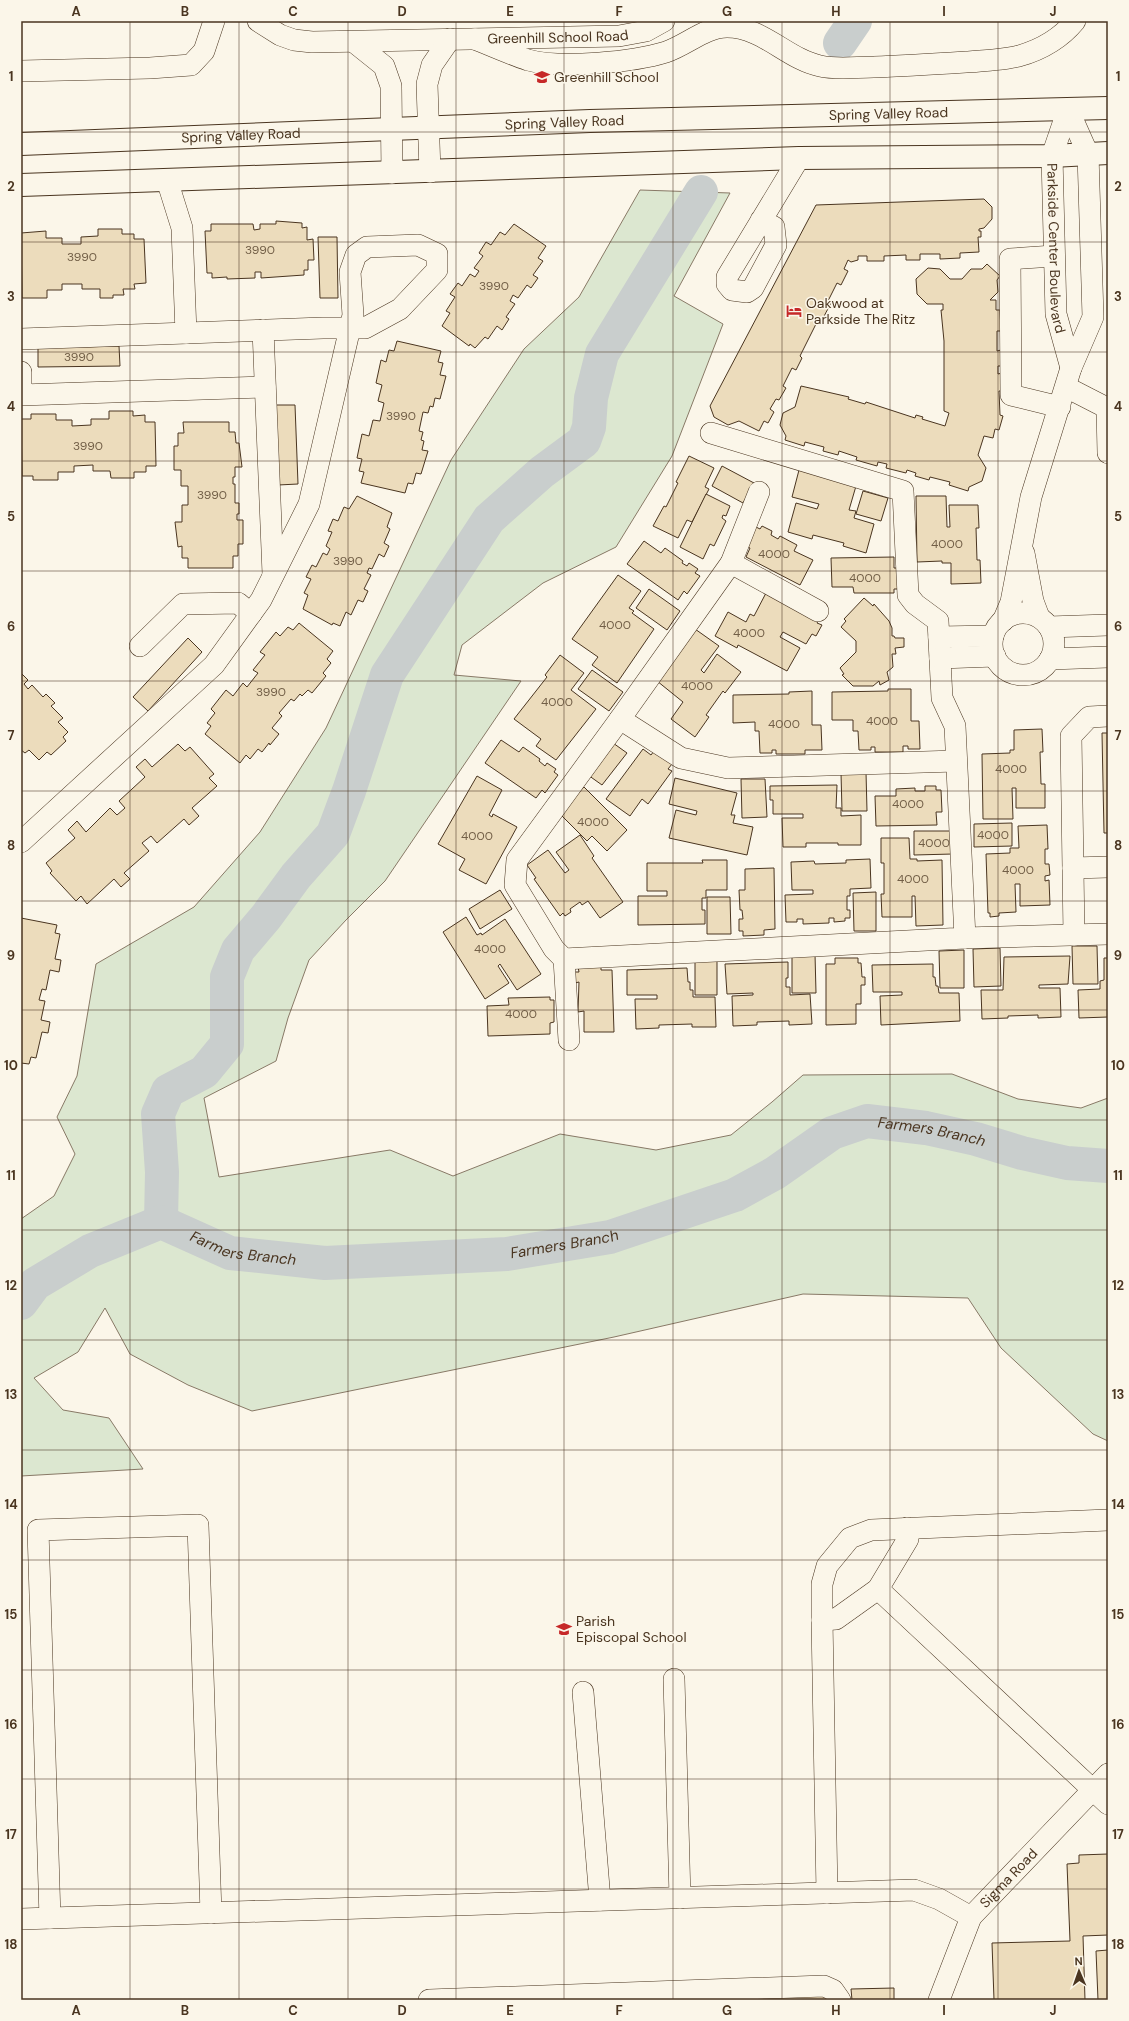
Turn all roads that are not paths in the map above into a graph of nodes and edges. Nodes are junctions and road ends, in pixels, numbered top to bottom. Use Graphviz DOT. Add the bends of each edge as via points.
graph roads {
  1 [pos="214,21"];
  2 [pos="258,21"];
  3 [pos="664,21"];
  4 [pos="1074,21"];
  5 [pos="450,39"];
  6 [pos="475,39"];
  7 [pos="354,42"];
  8 [pos="21,71"];
  9 [pos="1108,108"];
  10 [pos="1068,109"];
  11 [pos="428,129"];
  12 [pos="392,130"];
  13 [pos="21,144"];
  14 [pos="1098,153"];
  15 [pos="1052,156"];
  16 [pos="799,158"];
  17 [pos="430,172"];
  18 [pos="392,173"];
  19 [pos="167,180"];
  20 [pos="21,185"];
  21 [pos="761,220"];
  22 [pos="1099,240"];
  23 [pos="1054,256"];
  24 [pos="1100,316"];
  25 [pos="350,328"];
  26 [pos="263,330"];
  27 [pos="186,333"];
  28 [pos="21,339"];
  29 [pos="21,372"];
  30 [pos="1068,378"];
  31 [pos="265,387"];
  32 [pos="1060,407"];
  33 [pos="711,433"];
  34 [pos="1108,453"];
  35 [pos="759,492"];
  36 [pos="1022,546"];
  37 [pos="731,563"];
  38 [pos="273,576"];
  39 [pos="818,611"];
  40 [pos="251,614"];
  41 [pos="1044,622"];
  42 [pos="1108,625"];
  43 [pos="998,628"];
  44 [pos="939,637"];
  45 [pos="140,646"];
  46 [pos="995,656"];
  47 [pos="1108,657"];
  48 [pos="940,658"];
  49 [pos="1050,659"];
  50 [pos="1108,716"];
  51 [pos="620,719"];
  52 [pos="956,761"];
  53 [pos="25,831"];
  54 [pos="1108,867"];
  55 [pos="1073,868"];
  56 [pos="1108,934"];
  57 [pos="1074,935"];
  58 [pos="965,938"];
  59 [pos="564,959"];
  60 [pos="569,1040"];
  61 [pos="1108,1520"];
  62 [pos="907,1528"];
  63 [pos="878,1589"];
  64 [pos="822,1620"];
  65 [pos="674,1679"];
  66 [pos="583,1692"];
  67 [pos="1108,1774"];
  68 [pos="1092,1791"];
  69 [pos="1108,1804"];
  70 [pos="827,1893"];
  71 [pos="680,1898"];
  72 [pos="600,1900"];
  73 [pos="210,1913"];
  74 [pos="971,1917"];
  75 [pos="50,1918"];
  76 [pos="21,1919"];
  77 [pos="429,2000"];
  78 [pos="840,2000"];
  79 [pos="939,2000"];
  1 -- 8 [label="street" via="204,51 191,65"];
  2 -- 7 [label="street, Greenhill School Road" via="294,40"];
  3 -- 6 [label="street, Greenhill School Road" via="646,30 619,36"];
  4 -- 6 [label="street" via="1046,45 1018,56 905,66 843,68 820,66 798,58 751,32 727,27 709,31 676,49 625,61 609,62 542,62 514,55"];
  5 -- 6 [label="street, Greenhill School Road"];
  5 -- 7 [label="street, Greenhill School Road"];
  5 -- 11 [label="street" via="432,65 427,84"];
  7 -- 12 [label="street" via="384,66 391,86"];
  9 -- 10 [label="main road, Spring Valley Road"];
  10 -- 11 [label="main road, Spring Valley Road" via="727,117"];
  10 -- 14 [label="street, Parkside Center Boulevard"];
  10 -- 15 [label="street, Parkside Center Boulevard"];
  11 -- 12 [label="main road, Spring Valley Road"];
  11 -- 17 [label="street"];
  12 -- 13 [label="main road, Spring Valley Road"];
  12 -- 18 [label="street"];
  14 -- 15 [label="main road"];
  14 -- 22 [label="street, Parkside Center Boulevard"];
  15 -- 16 [label="main road"];
  15 -- 23 [label="street, Parkside Center Boulevard"];
  16 -- 17 [label="main road"];
  16 -- 21 [label="street"];
  17 -- 18 [label="main road"];
  18 -- 19 [label="main road"];
  19 -- 20 [label="main road"];
  19 -- 27 [label="street" via="182,228"];
  22 -- 24 [label="street, Parkside Center Boulevard"];
  23 -- 30 [label="street, Parkside Center Boulevard" via="1056,314"];
  23 -- 32 [label="street" via="1010,259 1012,395"];
  24 -- 30 [label="street, Parkside Center Boulevard"];
  25 -- 25 [label="street" via="365,328 400,308 437,270 437,254 418,245 367,247 356,255 350,272"];
  25 -- 26 [label="street"];
  25 -- 38 [label="street" via="309,504"];
  26 -- 27 [label="street"];
  26 -- 31 [label="street"];
  27 -- 28 [label="street"];
  29 -- 31 [label="street" via="21,395"];
  30 -- 32 [label="street, Parkside Center Boulevard"];
  30 -- 34 [label="street" via="1107,408"];
  31 -- 38 [label="street"];
  32 -- 36 [label="street, Parkside Center Boulevard" via="1031,497"];
  33 -- 44 [label="street" via="903,491 908,595 915,604 938,621"];
  35 -- 37 [label="street"];
  36 -- 41 [label="street, Parkside Center Boulevard" via="1033,601"];
  36 -- 43 [label="street, Parkside Center Boulevard" via="1011,602"];
  37 -- 39 [label="street"];
  37 -- 51 [label="street"];
  38 -- 40 [label="street" via="262,600"];
  40 -- 45 [label="street" via="238,603 183,604"];
  40 -- 53 [label="street" via="214,665"];
  41 -- 42 [label="street"];
  41 -- 43 [label="street" via="1029,614 1019,613"];
  41 -- 49 [label="street" via="1055,644"];
  43 -- 44 [label="street"];
  43 -- 46 [label="street" via="992,645"];
  44 -- 48 [label="street"];
  46 -- 48 [label="street"];
  46 -- 49 [label="street" via="1008,671 1018,675 1039,671"];
  47 -- 49 [label="street"];
  48 -- 52 [label="street" via="942,698 955,726"];
  50 -- 55 [label="street" via="1089,717 1071,736"];
  51 -- 52 [label="street" via="681,758 728,768"];
  51 -- 59 [label="street" via="517,860 515,885 554,949"];
  52 -- 58 [label="street"];
  54 -- 55 [label="street"];
  55 -- 57 [label="street"];
  56 -- 57 [label="street"];
  57 -- 58 [label="street"];
  58 -- 59 [label="street"];
  59 -- 60 [label="street"];
  61 -- 62 [label="street"];
  62 -- 63 [label="street" via="908,1539"];
  62 -- 64 [label="street" via="871,1530 850,1538 827,1566 822,1584"];
  63 -- 64 [label="street" via="836,1619"];
  63 -- 68 [label="street"];
  64 -- 70 [label="street"];
  65 -- 71 [label="street"];
  66 -- 72 [label="street"];
  67 -- 68 [label="street, Sigma Road"];
  68 -- 69 [label="street"];
  68 -- 74 [label="street, Sigma Road"];
  70 -- 71 [label="street"];
  70 -- 74 [label="street" via="914,1890 939,1899"];
  71 -- 72 [label="street"];
  72 -- 73 [label="street"];
  73 -- 75 [label="street"];
  73 -- 75 [label="street" via="198,1525 46,1529 38,1530"];
  74 -- 79 [label="street, Sigma Road"];
  75 -- 76 [label="street"];
  77 -- 78 [label="street" via="824,1986 833,1990"];
}
